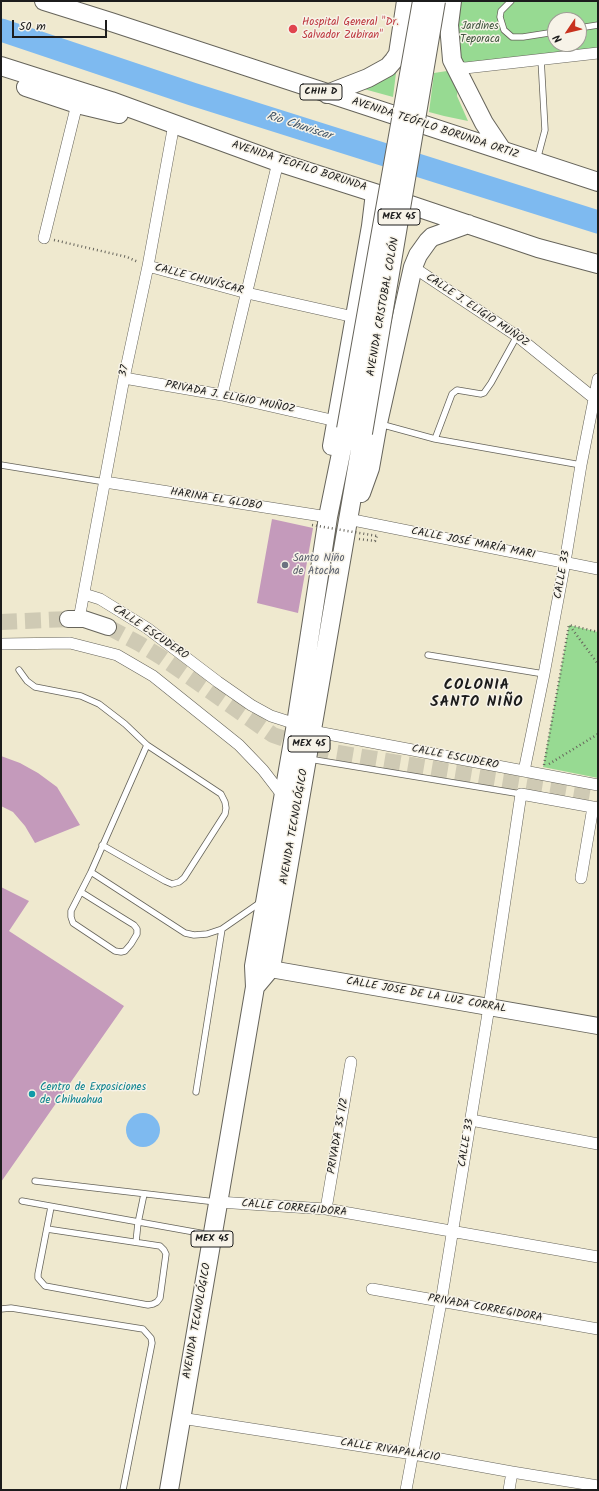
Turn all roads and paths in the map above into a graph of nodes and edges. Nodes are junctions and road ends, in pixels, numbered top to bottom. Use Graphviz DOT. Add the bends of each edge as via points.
graph roads {
  1 [pos="44,1"];
  2 [pos="79,1"];
  3 [pos="406,1"];
  4 [pos="422,1"];
  5 [pos="436,1"];
  6 [pos="452,1"];
  7 [pos="511,1"];
  8 [pos="111,22"];
  9 [pos="598,25"];
  10 [pos="587,27"];
  11 [pos="547,33"];
  12 [pos="598,53"];
  13 [pos="541,59"];
  14 [pos="1,66"];
  15 [pos="456,66"];
  16 [pos="1,78"];
  17 [pos="327,94"];
  18 [pos="77,104"];
  19 [pos="145,113"];
  20 [pos="174,124"];
  21 [pos="502,150"];
  22 [pos="278,162"];
  23 [pos="537,162"];
  24 [pos="598,182"];
  25 [pos="375,192"];
  26 [pos="468,224"];
  27 [pos="44,238"];
  28 [pos="598,264"];
  29 [pos="148,266"];
  30 [pos="412,267"];
  31 [pos="247,293"];
  32 [pos="354,317"];
  33 [pos="517,336"];
  34 [pos="124,378"];
  35 [pos="598,379"];
  36 [pos="222,395"];
  37 [pos="596,399"];
  38 [pos="378,423"];
  39 [pos="348,428"];
  40 [pos="435,439"];
  41 [pos="1,465"];
  42 [pos="581,465"];
  43 [pos="104,482"];
  44 [pos="330,511"];
  45 [pos="349,515"];
  46 [pos="312,525"];
  47 [pos="375,541"];
  48 [pos="565,562"];
  49 [pos="598,569"];
  50 [pos="84,594"];
  51 [pos="74,619"];
  52 [pos="569,625"];
  53 [pos="108,627"];
  54 [pos="598,632"];
  55 [pos="1,644"];
  56 [pos="428,655"];
  57 [pos="598,664"];
  58 [pos="19,670"];
  59 [pos="544,674"];
  60 [pos="304,727"];
  61 [pos="598,734"];
  62 [pos="147,745"];
  63 [pos="307,759"];
  64 [pos="524,771"];
  65 [pos="598,785"];
  66 [pos="521,794"];
  67 [pos="283,796"];
  68 [pos="595,808"];
  69 [pos="102,845"];
  70 [pos="91,872"];
  71 [pos="581,878"];
  72 [pos="81,892"];
  73 [pos="275,892"];
  74 [pos="222,929"];
  75 [pos="262,967"];
  76 [pos="489,1007"];
  77 [pos="598,1026"];
  78 [pos="351,1062"];
  79 [pos="196,1092"];
  80 [pos="471,1120"];
  81 [pos="598,1144"];
  82 [pos="35,1181"];
  83 [pos="144,1194"];
  84 [pos="22,1201"];
  85 [pos="218,1202"];
  86 [pos="51,1207"];
  87 [pos="326,1209"];
  88 [pos="138,1223"];
  89 [pos="47,1229"];
  90 [pos="452,1232"];
  91 [pos="213,1236"];
  92 [pos="136,1242"];
  93 [pos="598,1257"];
  94 [pos="372,1289"];
  95 [pos="441,1302"];
  96 [pos="1,1309"];
  97 [pos="598,1329"];
  98 [pos="181,1418"];
  99 [pos="414,1454"];
  100 [pos="512,1472"];
  101 [pos="597,1485"];
  102 [pos="123,1490"];
  103 [pos="169,1490"];
  104 [pos="406,1490"];
  105 [pos="509,1490"];
  1 -- 8 [label="main road, AVENIDA TEÓFILO BORUNDA ORTIZ / CHIH D"];
  2 -- 8 [label="main road"];
  3 -- 17 [label="main road" via="398,54 394,60 368,78"];
  4 -- 39 [label="main road, AVENIDA CRISTOBAL COLÓN / MEX 45, bridge"];
  5 -- 39 [label="main road, AVENIDA CRISTOBAL COLÓN / MEX 45, bridge"];
  6 -- 15 [label="main road" via="449,25 452,60"];
  7 -- 11 [label="lane" via="501,11 504,30 512,37"];
  8 -- 17 [label="main road, AVENIDA TEÓFILO BORUNDA ORTIZ / CHIH D"];
  9 -- 10 [label="lane"];
  12 -- 13 [label="street"];
  13 -- 15 [label="street" via="466,68"];
  13 -- 23 [label="lane" via="545,130"];
  14 -- 19 [label="main road, AVENIDA TEOFILO BORUNDA"];
  15 -- 21 [label="main road" via="484,123"];
  16 -- 18 [label="main road"];
  17 -- 21 [label="main road, AVENIDA TEÓFILO BORUNDA ORTIZ / CHIH D"];
  18 -- 19 [label="main road" via="120,115"];
  18 -- 27 [label="street"];
  19 -- 20 [label="main road, AVENIDA TEOFILO BORUNDA"];
  20 -- 22 [label="main road, AVENIDA TEOFILO BORUNDA"];
  20 -- 29 [label="street, 37"];
  21 -- 23 [label="main road, AVENIDA TEÓFILO BORUNDA ORTIZ / CHIH D"];
  22 -- 25 [label="main road, AVENIDA TEOFILO BORUNDA"];
  22 -- 31 [label="street"];
  23 -- 24 [label="main road, AVENIDA TEÓFILO BORUNDA ORTIZ / CHIH D"];
  25 -- 26 [label="main road, AVENIDA TEOFILO BORUNDA"];
  25 -- 32 [label="main road" via="372,226"];
  26 -- 28 [label="main road, AVENIDA TEOFILO BORUNDA" via="538,248"];
  26 -- 30 [label="main road" via="432,237"];
  27 -- 29 [label="path, CALLE CHUVÍSCAR" via="127,257"];
  29 -- 31 [label="street, CALLE CHUVÍSCAR"];
  29 -- 34 [label="street, 37"];
  30 -- 33 [label="street, CALLE J. ELIGIO MUÑOZ"];
  30 -- 38 [label="main road"];
  31 -- 32 [label="street, CALLE CHUVÍSCAR"];
  31 -- 36 [label="street"];
  32 -- 39 [label="main road"];
  33 -- 37 [label="street, CALLE J. ELIGIO MUÑOZ"];
  33 -- 40 [label="lane" via="484,393 457,390 452,394"];
  34 -- 36 [label="street, PRIVADA J. ELIGIO MUÑOZ"];
  34 -- 43 [label="street, 37"];
  35 -- 37 [label="street, CALLE 33"];
  36 -- 39 [label="street, PRIVADA J. ELIGIO MUÑOZ"];
  37 -- 42 [label="street, CALLE 33"];
  38 -- 40 [label="lane"];
  38 -- 45 [label="main road" via="366,483"];
  39 -- 44 [label="main road, AVENIDA CRISTOBAL COLÓN / MEX 45"];
  39 -- 45 [label="main road, AVENIDA CRISTOBAL COLÓN / MEX 45"];
  40 -- 42 [label="lane"];
  41 -- 43 [label="lane"];
  42 -- 48 [label="street, CALLE 33"];
  43 -- 44 [label="street, HARINA EL GLOBO"];
  43 -- 50 [label="street, 37"];
  44 -- 60 [label="main road, AVENIDA TECNOLÓGICO / MEX 45"];
  45 -- 48 [label="street, CALLE JOSÉ MARÍA MARI"];
  45 -- 60 [label="main road, AVENIDA TECNOLÓGICO / MEX 45"];
  46 -- 47 [label="path, bridge" via="377,536"];
  48 -- 49 [label="street, CALLE JOSÉ MARÍA MARI"];
  48 -- 59 [label="street, CALLE 33"];
  50 -- 51 [label="street, 37"];
  50 -- 60 [label="street, CALLE ESCUDERO" via="100,600 147,628 252,705 271,716"];
  51 -- 53 [label="main road, CALLE ESCUDERO"];
  52 -- 54 [label="path"];
  52 -- 57 [label="path"];
  52 -- 61 [label="path" via="543,767"];
  55 -- 67 [label="street" via="70,643 117,655 153,676 239,745"];
  56 -- 59 [label="lane"];
  58 -- 62 [label="lane" via="35,687 81,696 99,704"];
  59 -- 64 [label="street, CALLE 33"];
  60 -- 63 [label="main road, AVENIDA TECNOLÓGICO / MEX 45"];
  60 -- 64 [label="street, CALLE ESCUDERO"];
  60 -- 67 [label="main road, AVENIDA TECNOLÓGICO / MEX 45"];
  62 -- 69 [label="lane"];
  62 -- 69 [label="lane" via="221,794 225,802 225,814 184,878 172,884"];
  63 -- 66 [label="lane"];
  63 -- 73 [label="main road, AVENIDA TECNOLÓGICO / MEX 45"];
  64 -- 65 [label="street, CALLE ESCUDERO"];
  66 -- 68 [label="street"];
  66 -- 76 [label="street, CALLE 33"];
  67 -- 73 [label="main road, AVENIDA TECNOLÓGICO / MEX 45"];
  68 -- 71 [label="street"];
  69 -- 70 [label="lane"];
  70 -- 72 [label="lane"];
  70 -- 74 [label="lane" via="185,933 200,935"];
  72 -- 72 [label="lane" via="70,916 74,923 115,951 125,951 137,934 137,929"];
  73 -- 74 [label="lane"];
  73 -- 75 [label="main road, AVENIDA TECNOLÓGICO / MEX 45"];
  74 -- 79 [label="lane"];
  75 -- 76 [label="main road, CALLE JOSE DE LA LUZ CORRAL"];
  75 -- 85 [label="main road, AVENIDA TECNOLÓGICO / MEX 45" via="256,987"];
  76 -- 77 [label="main road, CALLE JOSE DE LA LUZ CORRAL"];
  76 -- 80 [label="street, CALLE 33"];
  78 -- 87 [label="street, PRIVADA 35 1/2"];
  80 -- 81 [label="street"];
  80 -- 90 [label="street, CALLE 33"];
  82 -- 83 [label="lane, CALLE CORREGIDORA"];
  83 -- 85 [label="lane, CALLE CORREGIDORA"];
  83 -- 88 [label="lane"];
  84 -- 86 [label="lane"];
  85 -- 87 [label="street, CALLE CORREGIDORA"];
  85 -- 91 [label="main road, AVENIDA TECNOLÓGICO / MEX 45"];
  86 -- 88 [label="lane"];
  86 -- 89 [label="lane"];
  87 -- 90 [label="street, CALLE CORREGIDORA"];
  88 -- 91 [label="lane"];
  88 -- 92 [label="lane"];
  89 -- 92 [label="lane"];
  89 -- 92 [label="lane" via="38,1274 38,1278 45,1286 153,1304 160,1298 166,1254 160,1246"];
  90 -- 93 [label="street, CALLE CORREGIDORA"];
  90 -- 95 [label="street, CALLE 33"];
  91 -- 98 [label="main road, AVENIDA TECNOLÓGICO / MEX 45"];
  94 -- 95 [label="street, PRIVADA CORREGIDORA"];
  95 -- 97 [label="street, PRIVADA CORREGIDORA"];
  95 -- 99 [label="street, CALLE 33"];
  96 -- 102 [label="lane" via="12,1308 143,1329 151,1338"];
  98 -- 99 [label="street, CALLE RIVAPALACIO"];
  98 -- 103 [label="main road, AVENIDA TECNOLÓGICO / MEX 45"];
  99 -- 100 [label="street, CALLE RIVAPALACIO"];
  99 -- 104 [label="street, CALLE 33"];
  100 -- 101 [label="street, CALLE RIVAPALACIO"];
  100 -- 105 [label="street"];
}
